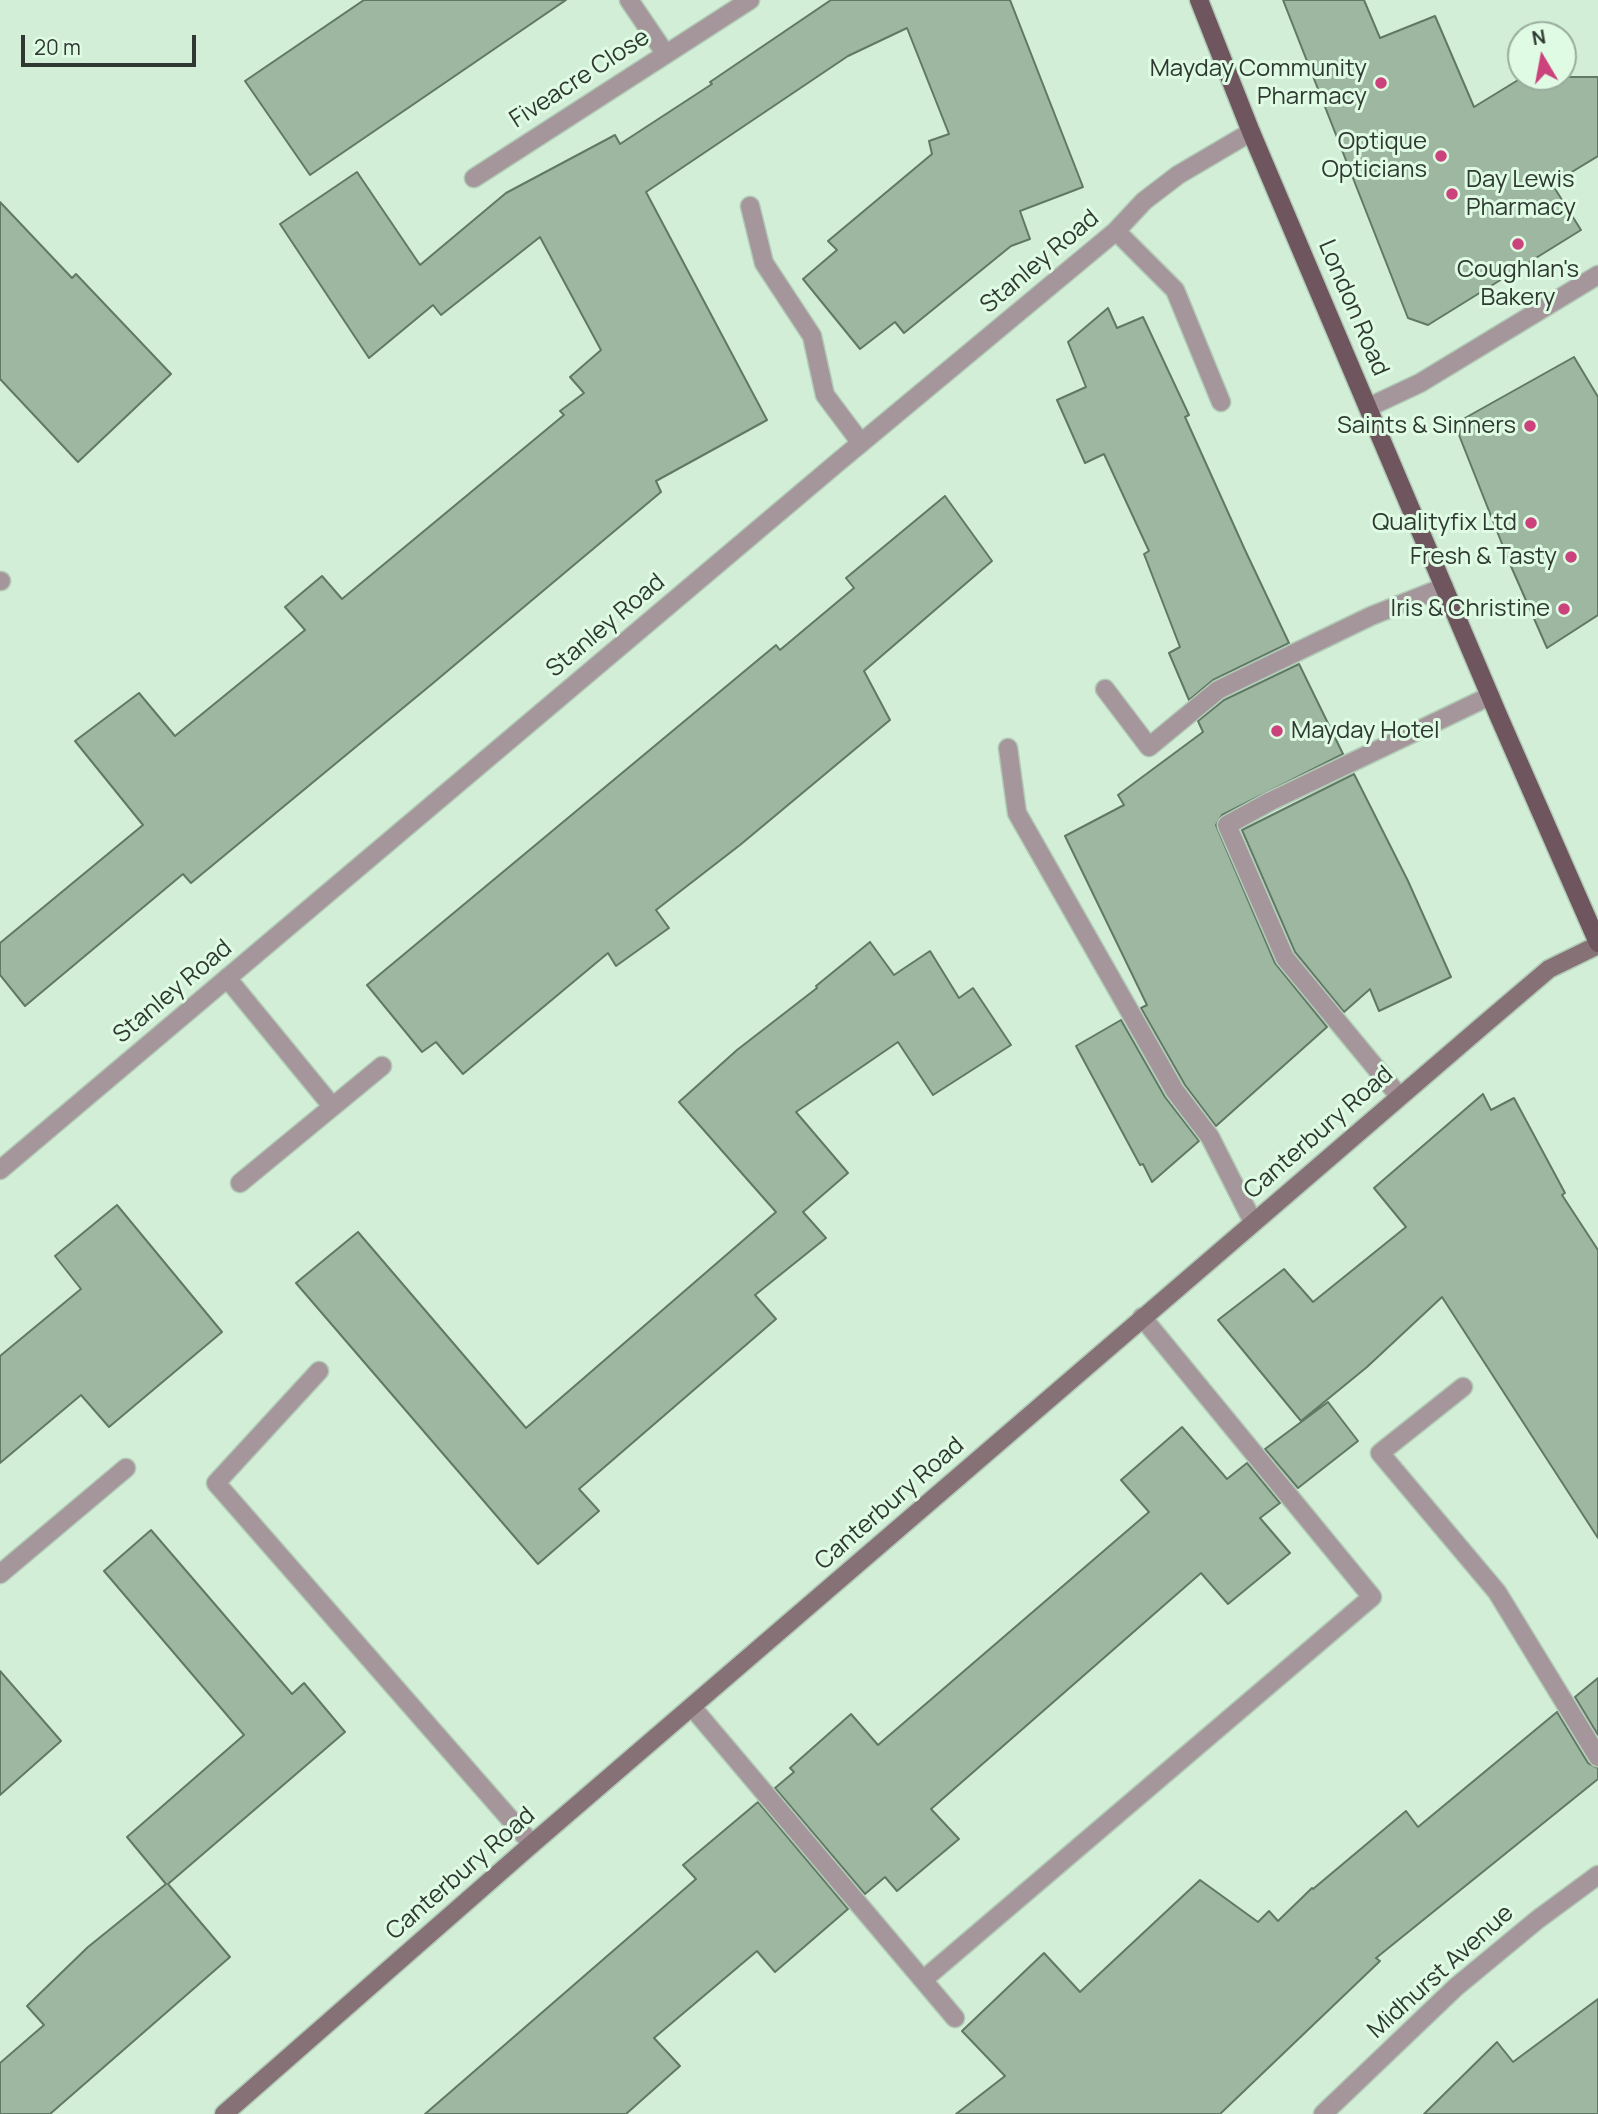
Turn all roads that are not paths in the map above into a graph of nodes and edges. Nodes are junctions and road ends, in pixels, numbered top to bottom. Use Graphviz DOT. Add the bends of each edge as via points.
graph roads {
  1 [pos="629,0"];
  2 [pos="750,0"];
  3 [pos="1199,0"];
  4 [pos="665,53"];
  5 [pos="1251,132"];
  6 [pos="474,178"];
  7 [pos="750,206"];
  8 [pos="1116,231"];
  9 [pos="1598,275"];
  10 [pos="1221,402"];
  11 [pos="1369,407"];
  12 [pos="861,443"];
  13 [pos="1444,587"];
  14 [pos="1105,688"];
  15 [pos="1490,696"];
  16 [pos="1007,748"];
  17 [pos="1598,944"];
  18 [pos="227,978"];
  19 [pos="382,1066"];
  20 [pos="1399,1096"];
  21 [pos="332,1106"];
  22 [pos="0,1170"];
  23 [pos="240,1184"];
  24 [pos="1253,1222"];
  25 [pos="1142,1317"];
  26 [pos="319,1371"];
  27 [pos="1463,1387"];
  28 [pos="126,1468"];
  29 [pos="0,1574"];
  30 [pos="692,1707"];
  31 [pos="1598,1757"];
  32 [pos="532,1844"];
  33 [pos="1598,1875"];
  34 [pos="922,1980"];
  35 [pos="955,2018"];
  36 [pos="224,2114"];
  37 [pos="1323,2114"];
  1 -- 4 [label="street"];
  2 -- 4 [label="street, Fiveacre Close"];
  3 -- 5 [label="main road, London Road"];
  4 -- 6 [label="street, Fiveacre Close"];
  5 -- 8 [label="street, Stanley Road" via="1178,175"];
  5 -- 11 [label="main road, London Road"];
  7 -- 12 [label="street" via="764,263 812,336 825,395"];
  8 -- 10 [label="street" via="1175,290"];
  8 -- 12 [label="street, Stanley Road"];
  9 -- 11 [label="street" via="1420,383"];
  11 -- 13 [label="main road, London Road"];
  12 -- 18 [label="street, Stanley Road"];
  13 -- 14 [label="street" via="1371,616 1218,690 1149,747"];
  13 -- 15 [label="main road, London Road"];
  15 -- 17 [label="main road, London Road"];
  15 -- 20 [label="street" via="1227,825 1284,958"];
  16 -- 24 [label="street" via="1017,813 1175,1091 1210,1137"];
  17 -- 20 [label="street, Canterbury Road" via="1549,969"];
  18 -- 21 [label="street"];
  18 -- 22 [label="street, Stanley Road"];
  19 -- 21 [label="street"];
  20 -- 24 [label="street, Canterbury Road"];
  21 -- 23 [label="street"];
  24 -- 25 [label="street, Canterbury Road"];
  25 -- 30 [label="street, Canterbury Road"];
  25 -- 34 [label="street" via="1372,1597"];
  26 -- 32 [label="street" via="216,1483"];
  27 -- 31 [label="street" via="1380,1452 1497,1592"];
  28 -- 29 [label="street"];
  30 -- 32 [label="street, Canterbury Road"];
  30 -- 34 [label="street"];
  32 -- 36 [label="street, Canterbury Road"];
  33 -- 37 [label="street, Midhurst Avenue" via="1456,1987"];
  34 -- 35 [label="street"];
}
